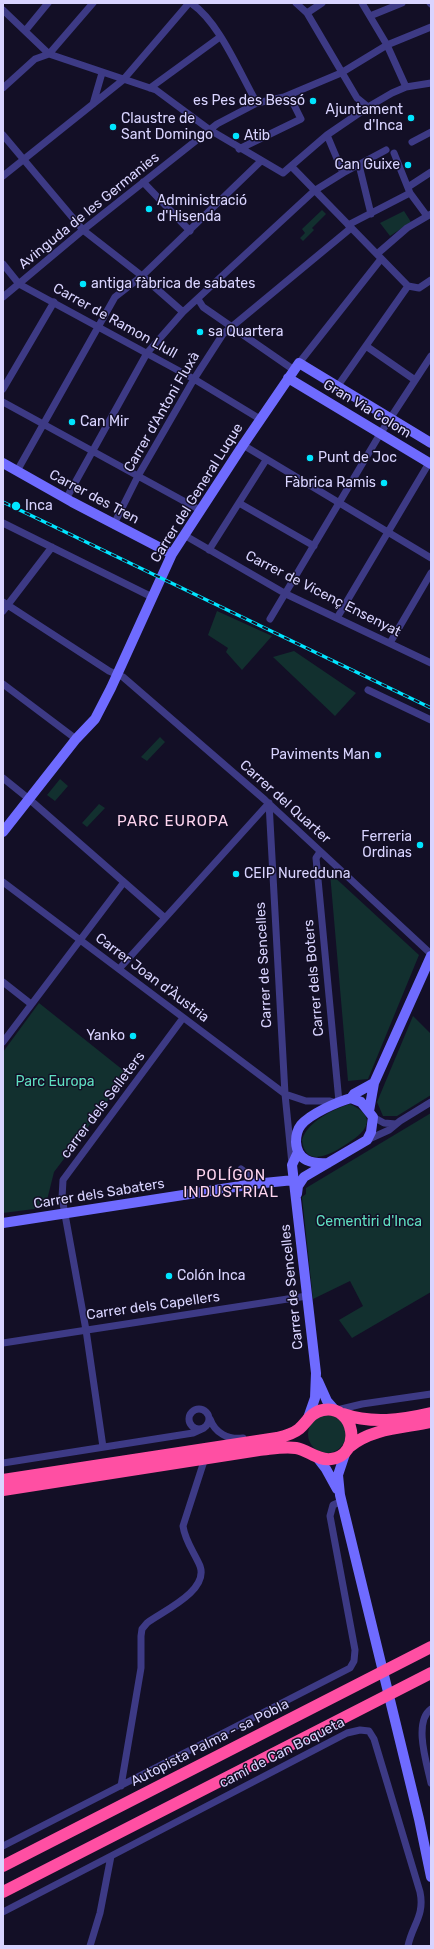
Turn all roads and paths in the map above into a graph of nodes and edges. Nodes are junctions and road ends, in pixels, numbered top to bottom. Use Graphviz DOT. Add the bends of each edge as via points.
graph roads {
  1 [pos="48,3"];
  2 [pos="93,3"];
  3 [pos="190,3"];
  4 [pos="296,3"];
  5 [pos="322,3"];
  6 [pos="362,3"];
  7 [pos="402,3"];
  8 [pos="3,10"];
  9 [pos="307,13"];
  10 [pos="370,16"];
  11 [pos="431,27"];
  12 [pos="25,31"];
  13 [pos="220,37"];
  14 [pos="387,45"];
  15 [pos="50,54"];
  16 [pos="102,73"];
  17 [pos="341,73"];
  18 [pos="123,80"];
  19 [pos="431,83"];
  20 [pos="406,87"];
  21 [pos="3,88"];
  22 [pos="150,88"];
  23 [pos="291,99"];
  24 [pos="256,103"];
  25 [pos="93,104"];
  26 [pos="368,107"];
  27 [pos="210,130"];
  28 [pos="431,132"];
  29 [pos="3,135"];
  30 [pos="327,135"];
  31 [pos="412,142"];
  32 [pos="239,149"];
  33 [pos="386,150"];
  34 [pos="394,153"];
  35 [pos="23,160"];
  36 [pos="260,161"];
  37 [pos="360,165"];
  38 [pos="292,167"];
  39 [pos="431,172"];
  40 [pos="343,173"];
  41 [pos="3,176"];
  42 [pos="143,182"];
  43 [pos="409,190"];
  44 [pos="314,191"];
  45 [pos="371,214"];
  46 [pos="429,215"];
  47 [pos="350,226"];
  48 [pos="83,230"];
  49 [pos="190,231"];
  50 [pos="379,256"];
  51 [pos="3,264"];
  52 [pos="142,276"];
  53 [pos="431,280"];
  54 [pos="19,284"];
  55 [pos="408,286"];
  56 [pos="3,297"];
  57 [pos="198,299"];
  58 [pos="54,302"];
  59 [pos="183,312"];
  60 [pos="99,326"];
  61 [pos="232,327"];
  62 [pos="366,346"];
  63 [pos="147,353"];
  64 [pos="431,356"];
  65 [pos="294,370"];
  66 [pos="194,379"];
  67 [pos="416,380"];
  68 [pos="337,387"];
  69 [pos="3,389"];
  70 [pos="3,402"];
  71 [pos="260,419"];
  72 [pos="390,419"];
  73 [pos="44,424"];
  74 [pos="380,434"];
  75 [pos="431,443"];
  76 [pos="243,445"];
  77 [pos="92,451"];
  78 [pos="266,460"];
  79 [pos="3,463"];
  80 [pos="430,464"];
  81 [pos="17,471"];
  82 [pos="138,476"];
  83 [pos="66,499"];
  84 [pos="239,504"];
  85 [pos="339,504"];
  86 [pos="200,510"];
  87 [pos="3,524"];
  88 [pos="114,524"];
  89 [pos="388,532"];
  90 [pos="184,535"];
  91 [pos="314,546"];
  92 [pos="52,547"];
  93 [pos="209,550"];
  94 [pos="172,554"];
  95 [pos="431,558"];
  96 [pos="431,573"];
  97 [pos="286,594"];
  98 [pos="152,597"];
  99 [pos="5,606"];
  100 [pos="337,618"];
  101 [pos="270,619"];
  102 [pos="390,643"];
  103 [pos="431,663"];
  104 [pos="117,675"];
  105 [pos="3,684"];
  106 [pos="368,690"];
  107 [pos="431,720"];
  108 [pos="76,739"];
  109 [pos="3,778"];
  110 [pos="29,799"];
  111 [pos="269,803"];
  112 [pos="3,832"];
  113 [pos="320,852"];
  114 [pos="3,882"];
  115 [pos="124,882"];
  116 [pos="165,918"];
  117 [pos="80,940"];
  118 [pos="431,955"];
  119 [pos="118,969"];
  120 [pos="3,982"];
  121 [pos="31,1004"];
  122 [pos="183,1018"];
  123 [pos="3,1042"];
  124 [pos="374,1083"];
  125 [pos="285,1094"];
  126 [pos="351,1098"];
  127 [pos="338,1102"];
  128 [pos="431,1102"];
  129 [pos="371,1114"];
  130 [pos="396,1124"];
  131 [pos="288,1126"];
  132 [pos="367,1140"];
  133 [pos="296,1141"];
  134 [pos="298,1152"];
  135 [pos="328,1163"];
  136 [pos="292,1165"];
  137 [pos="241,1169"];
  138 [pos="294,1180"];
  139 [pos="254,1184"];
  140 [pos="296,1198"];
  141 [pos="66,1214"];
  142 [pos="3,1223"];
  143 [pos="307,1296"];
  144 [pos="86,1330"];
  145 [pos="3,1342"];
  146 [pos="316,1373"];
  147 [pos="431,1394"];
  148 [pos="339,1412"];
  149 [pos="431,1413"];
  150 [pos="189,1419"];
  151 [pos="210,1419"];
  152 [pos="307,1421"];
  153 [pos="431,1422"];
  154 [pos="204,1428"];
  155 [pos="177,1436"];
  156 [pos="277,1438"];
  157 [pos="103,1447"];
  158 [pos="347,1449"];
  159 [pos="313,1455"];
  160 [pos="204,1458"];
  161 [pos="3,1463"];
  162 [pos="3,1480"];
  163 [pos="3,1490"];
  164 [pos="341,1498"];
  165 [pos="431,1646"];
  166 [pos="431,1673"];
  167 [pos="431,1709"];
  168 [pos="431,1783"];
  169 [pos="121,1786"];
  170 [pos="3,1846"];
  171 [pos="111,1856"];
  172 [pos="3,1866"];
  173 [pos="431,1877"];
  174 [pos="3,1892"];
  175 [pos="3,1912"];
  176 [pos="90,1946"];
  177 [pos="408,1946"];
  1 -- 12 [label="street"];
  2 -- 15 [label="street"];
  3 -- 13 [label="street" via="200,10"];
  3 -- 18 [label="street"];
  4 -- 9 [label="street"];
  5 -- 9 [label="street"];
  6 -- 10 [label="street"];
  7 -- 10 [label="street"];
  8 -- 12 [label="street"];
  9 -- 17 [label="street"];
  10 -- 14 [label="street"];
  11 -- 14 [label="street, Avinguda de les Germanies"];
  12 -- 15 [label="street"];
  13 -- 22 [label="street"];
  13 -- 24 [label="street"];
  14 -- 17 [label="street, Avinguda de les Germanies"];
  14 -- 20 [label="street"];
  15 -- 16 [label="street"];
  15 -- 21 [label="street" via="35,59"];
  16 -- 18 [label="street"];
  16 -- 25 [label="street"];
  17 -- 23 [label="street, Avinguda de les Germanies"];
  17 -- 26 [label="street" via="357,98"];
  18 -- 22 [label="street"];
  18 -- 25 [label="street"];
  19 -- 20 [label="street"];
  20 -- 26 [label="street"];
  22 -- 27 [label="street"];
  23 -- 24 [label="street, Avinguda de les Germanies"];
  23 -- 32 [label="street" via="301,119"];
  24 -- 27 [label="street, Avinguda de les Germanies"];
  25 -- 35 [label="street"];
  26 -- 30 [label="street"];
  27 -- 32 [label="street"];
  27 -- 42 [label="street, Avinguda de les Germanies"];
  28 -- 31 [label="street"];
  29 -- 35 [label="street"];
  30 -- 38 [label="street"];
  30 -- 40 [label="street"];
  32 -- 36 [label="street"];
  33 -- 37 [label="street"];
  34 -- 43 [label="street"];
  35 -- 41 [label="street"];
  35 -- 48 [label="street"];
  36 -- 38 [label="street" via="283,173"];
  36 -- 49 [label="street"];
  37 -- 40 [label="street"];
  37 -- 45 [label="street"];
  38 -- 44 [label="street"];
  39 -- 43 [label="street, Carrer d'Antoni Fluxà"];
  40 -- 44 [label="street"];
  42 -- 48 [label="street, Avinguda de les Germanies"];
  42 -- 49 [label="street"];
  43 -- 45 [label="street, Carrer d'Antoni Fluxà"];
  43 -- 46 [label="street"];
  44 -- 47 [label="street"];
  44 -- 57 [label="street"];
  45 -- 47 [label="street, Carrer d'Antoni Fluxà"];
  46 -- 50 [label="street, Carrer del General Luque" via="407,228"];
  47 -- 50 [label="street"];
  47 -- 61 [label="street, Carrer d'Antoni Fluxà"];
  48 -- 52 [label="street"];
  48 -- 54 [label="street, Avinguda de les Germanies"];
  49 -- 52 [label="street"];
  50 -- 55 [label="street"];
  50 -- 65 [label="street, Carrer del General Luque"];
  51 -- 54 [label="street"];
  52 -- 59 [label="street"];
  52 -- 60 [label="street" via="115,297"];
  53 -- 55 [label="street" via="419,288"];
  54 -- 56 [label="street, Avinguda de les Germanies"];
  54 -- 58 [label="street, Carrer de Ramon Llull"];
  55 -- 62 [label="street"];
  57 -- 59 [label="street"];
  57 -- 61 [label="street" via="203,306"];
  58 -- 60 [label="street, Carrer de Ramon Llull"];
  58 -- 69 [label="street"];
  59 -- 63 [label="street"];
  60 -- 63 [label="street, Carrer de Ramon Llull"];
  60 -- 73 [label="street"];
  61 -- 65 [label="street"];
  61 -- 66 [label="street, Carrer d'Antoni Fluxà" via="223,334"];
  62 -- 67 [label="street"];
  62 -- 68 [label="street"];
  63 -- 66 [label="street, Carrer de Ramon Llull"];
  63 -- 77 [label="street"];
  64 -- 67 [label="street"];
  65 -- 68 [label="main road, Gran Via Colom"];
  65 -- 71 [label="main road, Carrer del General Luque"];
  65 -- 74 [label="main road, Gran Via Colom"];
  66 -- 71 [label="street, Carrer de Ramon Llull"];
  66 -- 82 [label="street, Carrer d'Antoni Fluxà"];
  67 -- 72 [label="street"];
  68 -- 72 [label="main road, Gran Via Colom"];
  70 -- 73 [label="street"];
  71 -- 76 [label="main road, Carrer del General Luque"];
  72 -- 74 [label="street"];
  72 -- 75 [label="main road, Gran Via Colom"];
  73 -- 77 [label="street"];
  73 -- 81 [label="street"];
  74 -- 80 [label="main road, Gran Via Colom"];
  74 -- 85 [label="street"];
  76 -- 78 [label="street"];
  76 -- 86 [label="main road, Carrer del General Luque"];
  77 -- 82 [label="street"];
  77 -- 83 [label="street"];
  78 -- 84 [label="street"];
  78 -- 85 [label="street"];
  79 -- 81 [label="main road, Carrer des Tren"];
  80 -- 89 [label="street"];
  81 -- 83 [label="main road, Carrer des Tren"];
  82 -- 86 [label="street"];
  82 -- 88 [label="street, Carrer d'Antoni Fluxà"];
  83 -- 88 [label="main road, Carrer des Tren"];
  84 -- 91 [label="street"];
  84 -- 93 [label="street"];
  85 -- 89 [label="street"];
  85 -- 91 [label="street"];
  86 -- 90 [label="main road, Carrer del General Luque"];
  87 -- 92 [label="street"];
  88 -- 94 [label="main road, Carrer des Tren"];
  89 -- 95 [label="street"];
  89 -- 100 [label="street"];
  90 -- 93 [label="street, Carrer de Vicenç Ensenyat"];
  90 -- 94 [label="main road, Carrer del General Luque"];
  91 -- 97 [label="street"];
  92 -- 98 [label="street"];
  92 -- 99 [label="street"];
  93 -- 97 [label="street, Carrer de Vicenç Ensenyat"];
  94 -- 98 [label="main road, Carrer del General Luque"];
  96 -- 102 [label="street"];
  97 -- 100 [label="street, Carrer de Vicenç Ensenyat"];
  97 -- 101 [label="street"];
  98 -- 104 [label="main road, Carrer del General Luque"];
  99 -- 104 [label="street, Carrer del Quarter"];
  100 -- 102 [label="street, Carrer de Vicenç Ensenyat"];
  102 -- 103 [label="street, Carrer de Vicenç Ensenyat"];
  104 -- 108 [label="main road, Carrer del General Luque" via="95,719"];
  104 -- 111 [label="street, Carrer del Quarter" via="123,677"];
  105 -- 108 [label="street"];
  106 -- 107 [label="street"];
  108 -- 110 [label="main road, Carrer del General Luque"];
  109 -- 110 [label="street"];
  110 -- 112 [label="main road, Carrer del General Luque"];
  110 -- 115 [label="street"];
  111 -- 113 [label="street, Carrer del Quarter"];
  111 -- 116 [label="street"];
  111 -- 125 [label="street, Carrer de Sencelles"];
  113 -- 118 [label="street, Carrer del Quarter"];
  113 -- 127 [label="street, Carrer dels Boters" via="316,858"];
  114 -- 117 [label="street, Carrer Joan d'Àustria"];
  115 -- 116 [label="street"];
  115 -- 117 [label="street"];
  116 -- 119 [label="street"];
  117 -- 119 [label="street, Carrer Joan d'Àustria"];
  117 -- 121 [label="street"];
  118 -- 124 [label="main road"];
  119 -- 122 [label="street, Carrer Joan d'Àustria"];
  120 -- 121 [label="street"];
  121 -- 123 [label="street"];
  122 -- 125 [label="street, Carrer Joan d'Àustria"];
  122 -- 141 [label="street, carrer dels Selleters" via="63,1180 62,1198"];
  124 -- 126 [label="main road"];
  124 -- 129 [label="main road"];
  125 -- 127 [label="street, Carrer Joan d'Àustria" via="306,1101"];
  125 -- 131 [label="street, Carrer de Sencelles"];
  126 -- 127 [label="main road"];
  126 -- 129 [label="main road" via="361,1102"];
  127 -- 133 [label="main road" via="302,1124 297,1132"];
  128 -- 130 [label="street"];
  129 -- 130 [label="street" via="384,1123"];
  129 -- 132 [label="main road" via="371,1132"];
  130 -- 132 [label="street"];
  131 -- 133 [label="street, Carrer de Sencelles"];
  131 -- 136 [label="street, Carrer de Sencelles"];
  132 -- 135 [label="main road"];
  133 -- 134 [label="main road"];
  134 -- 135 [label="main road" via="302,1158 314,1164"];
  134 -- 136 [label="main road"];
  135 -- 140 [label="main road" via="304,1177 298,1186"];
  136 -- 138 [label="main road, Carrer de Sencelles"];
  137 -- 139 [label="street" via="253,1178"];
  138 -- 139 [label="main road, Carrer dels Sabaters"];
  138 -- 140 [label="main road, Carrer de Sencelles"];
  139 -- 141 [label="main road, Carrer dels Sabaters"];
  140 -- 143 [label="main road, Carrer de Sencelles"];
  141 -- 142 [label="main road, Carrer dels Sabaters"];
  141 -- 144 [label="street, carrer dels Selleters"];
  143 -- 144 [label="street, Carrer dels Capellers"];
  143 -- 146 [label="main road, Carrer de Sencelles"];
  144 -- 145 [label="street, Carrer dels Capellers"];
  144 -- 157 [label="street, carrer dels Selleters"];
  146 -- 148 [label="main road, Carrer de Sencelles" via="324,1396"];
  146 -- 152 [label="main road, Carrer de Sencelles" via="315,1398"];
  147 -- 148 [label="street" via="362,1404"];
  148 -- 149 [label="highway" via="358,1419 374,1421 397,1420"];
  148 -- 152 [label="highway" via="317,1411"];
  148 -- 158 [label="highway" via="348,1420 352,1432"];
  150 -- 151 [label="street" via="189,1410 197,1408 204,1409"];
  150 -- 154 [label="street" via="194,1428"];
  150 -- 155 [label="street" via="187,1426"];
  151 -- 154 [label="street"];
  151 -- 156 [label="street" via="213,1428 229,1437"];
  152 -- 156 [label="highway" via="291,1434"];
  152 -- 159 [label="highway" via="303,1438"];
  153 -- 158 [label="highway" via="372,1433 362,1437"];
  154 -- 155 [label="street" via="199,1432"];
  155 -- 157 [label="street"];
  156 -- 162 [label="highway"];
  157 -- 161 [label="street"];
  158 -- 159 [label="highway" via="341,1455 330,1459"];
  158 -- 164 [label="main road" via="338,1472"];
  159 -- 160 [label="highway" via="286,1447"];
  159 -- 164 [label="main road" via="326,1470"];
  160 -- 163 [label="highway"];
  160 -- 169 [label="street" via="183,1526 200,1567 201,1576 193,1591 142,1629 141,1668"];
  164 -- 169 [label="street" via="333,1505 330,1516 355,1650 350,1668"];
  164 -- 173 [label="main road"];
  165 -- 172 [label="highway, Autopista Palma - sa Pobla"];
  166 -- 174 [label="highway"];
  167 -- 168 [label="street" via="425,1714 422,1727"];
  169 -- 170 [label="street"];
  171 -- 175 [label="street"];
  171 -- 176 [label="street" via="100,1913"];
  171 -- 177 [label="street, camí de Can Boqueta" via="347,1733 365,1730 374,1738 421,1899 420,1914"];
}
